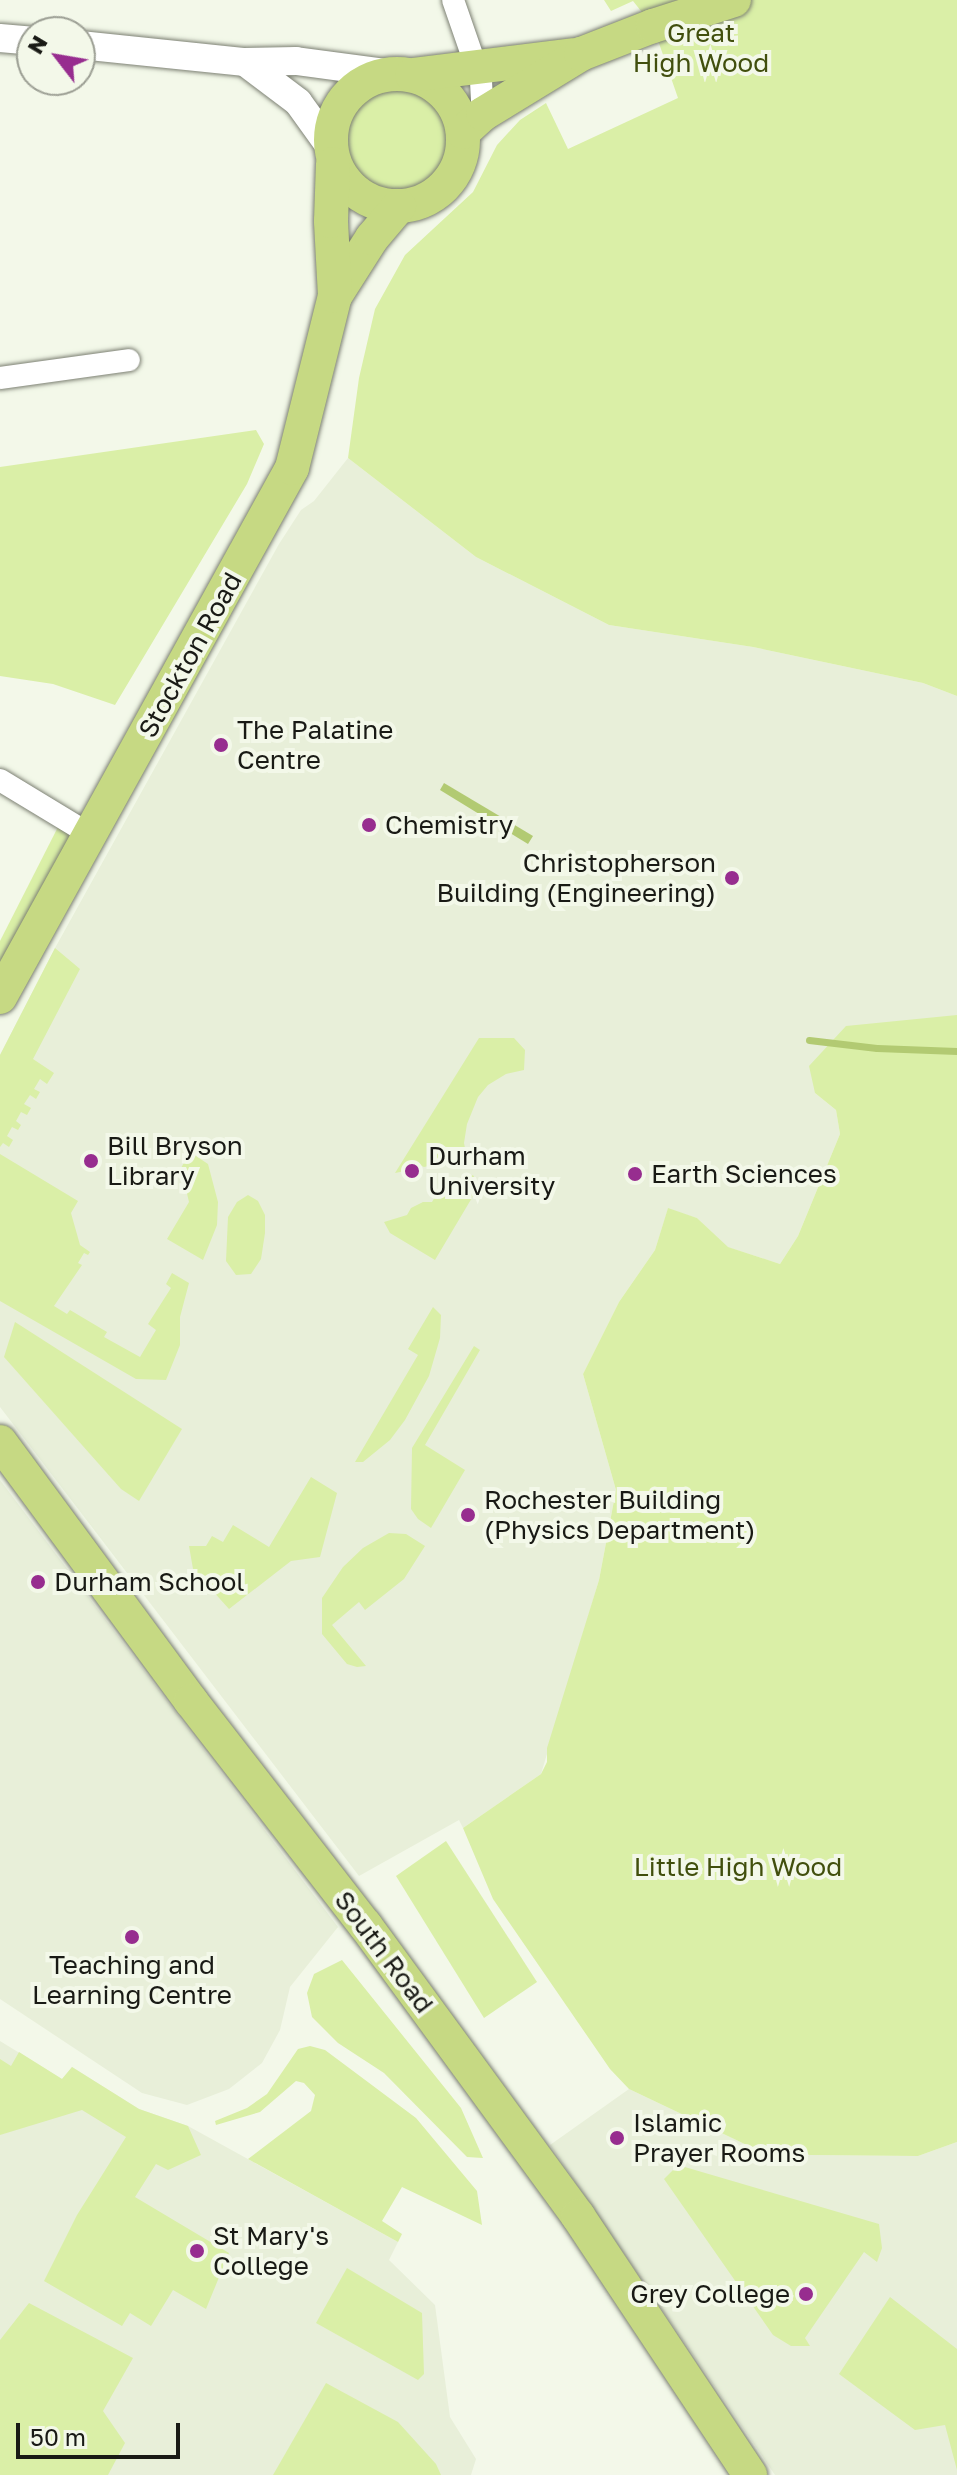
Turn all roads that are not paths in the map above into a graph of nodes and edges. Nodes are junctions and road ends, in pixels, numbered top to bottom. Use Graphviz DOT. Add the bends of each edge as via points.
graph roads {
  1 [pos="453,0"];
  2 [pos="734,0"];
  3 [pos="96,47"];
  4 [pos="581,54"];
  5 [pos="245,62"];
  6 [pos="476,66"];
  7 [pos="402,75"];
  8 [pos="473,123"];
  9 [pos="332,156"];
  10 [pos="399,206"];
  11 [pos="335,296"];
  12 [pos="129,360"];
  13 [pos="0,378"];
  14 [pos="0,780"];
  15 [pos="89,834"];
  16 [pos="0,997"];
  17 [pos="0,1442"];
  18 [pos="750,2475"];
  1 -- 6 [label="street"];
  2 -- 4 [label="main road"];
  3 -- 5 [label="street"];
  4 -- 6 [label="main road"];
  4 -- 8 [label="main road"];
  5 -- 7 [label="street" via="296,61"];
  5 -- 9 [label="street" via="298,102"];
  6 -- 7 [label="main road"];
  6 -- 8 [label="street" via="481,81"];
  7 -- 8 [label="main road" via="430,83"];
  7 -- 9 [label="main road" via="370,79 351,92 330,129"];
  8 -- 10 [label="main road" via="454,174 439,191"];
  9 -- 10 [label="main road" via="361,195"];
  9 -- 11 [label="main road, Stockton Road"];
  10 -- 11 [label="main road, Stockton Road"];
  11 -- 15 [label="main road, Stockton Road" via="302,437 285,484"];
  12 -- 13 [label="street"];
  14 -- 15 [label="street"];
  15 -- 16 [label="main road, Stockton Road"];
  17 -- 18 [label="main road, South Road" via="578,2216"];
}
